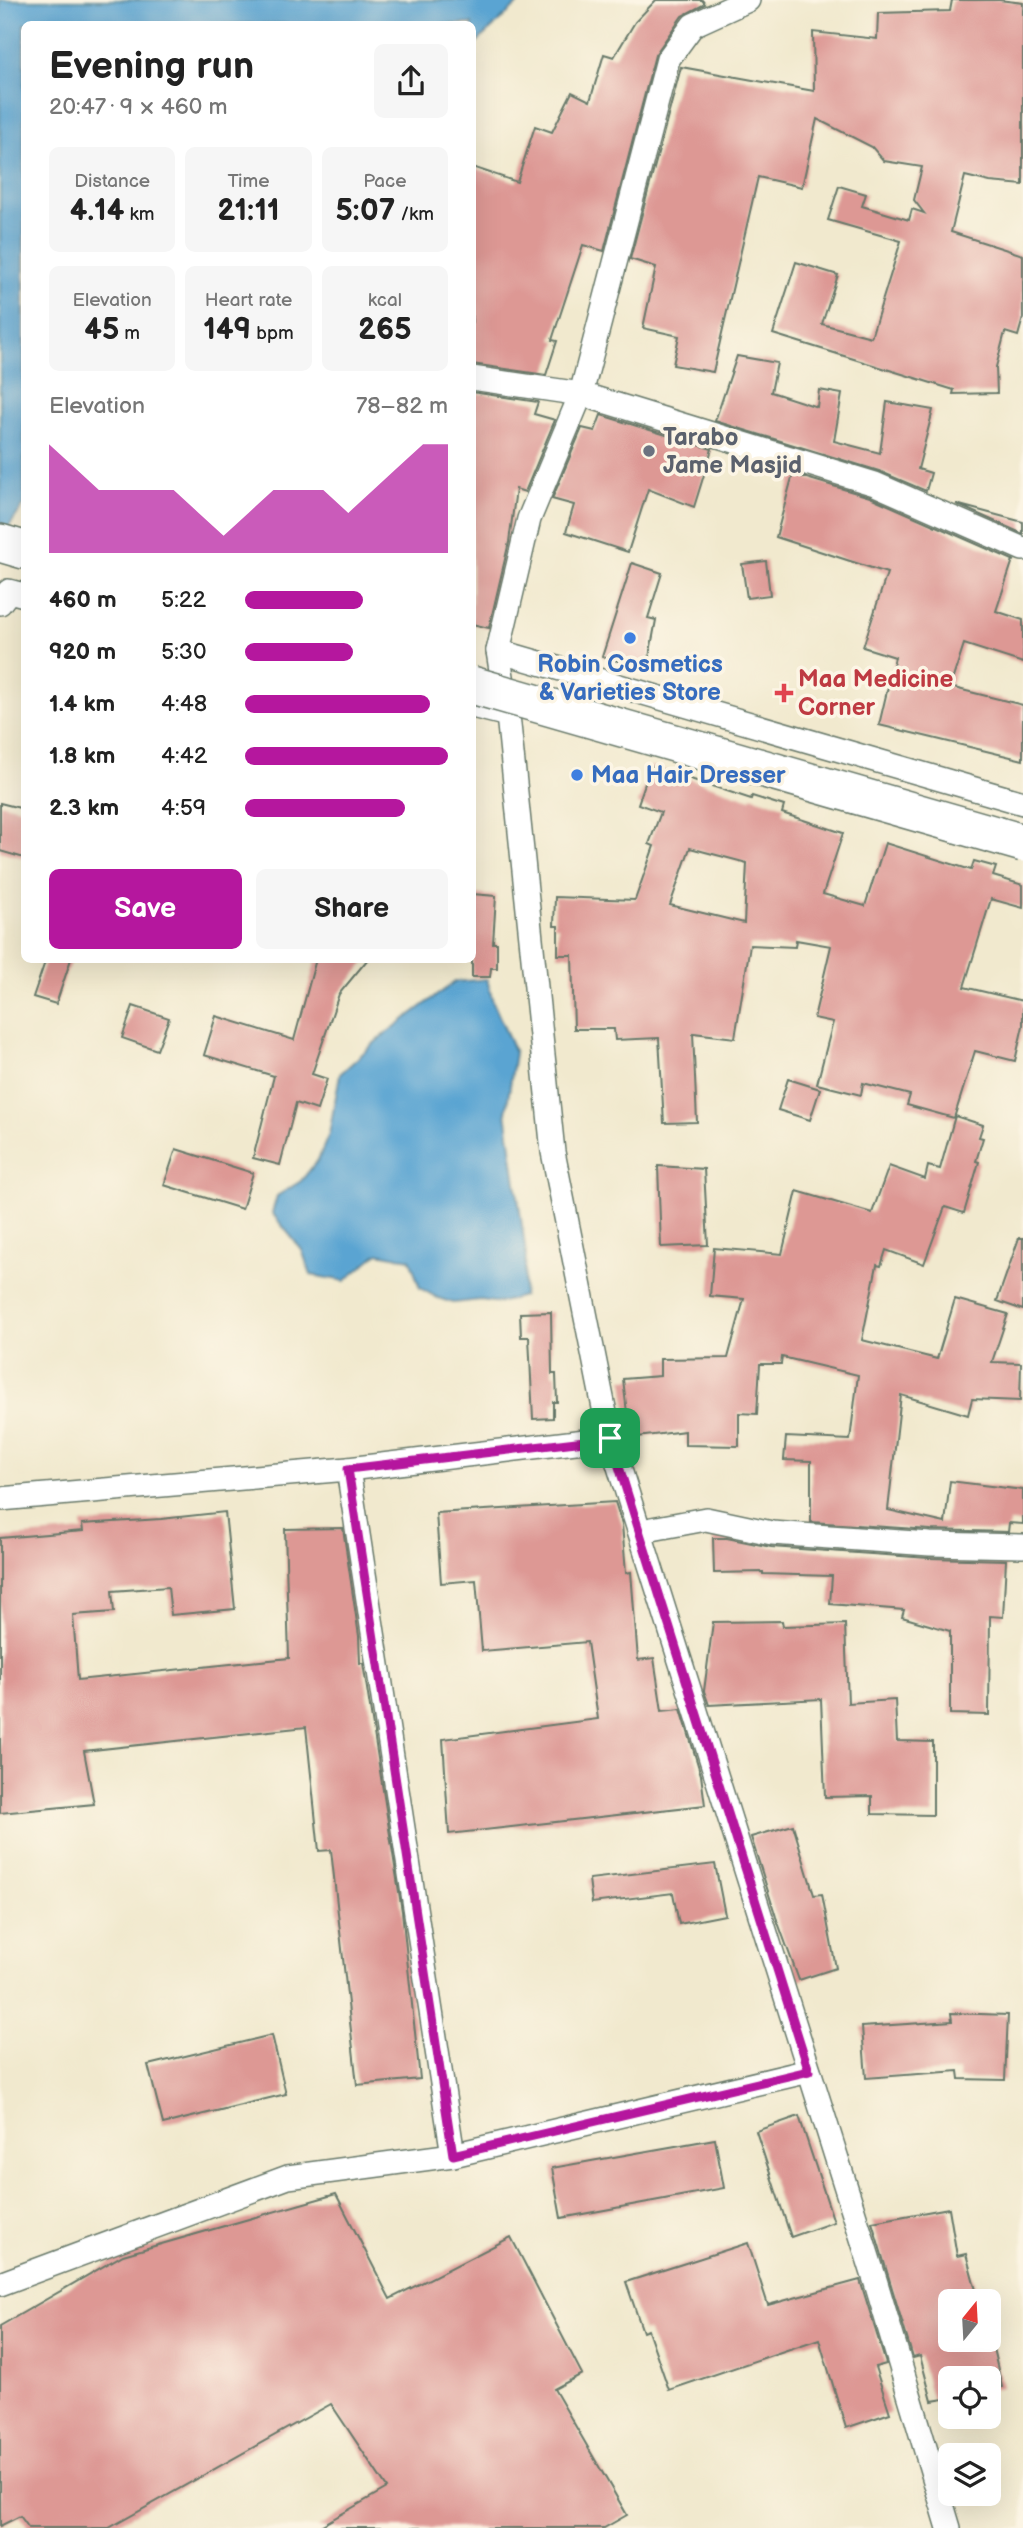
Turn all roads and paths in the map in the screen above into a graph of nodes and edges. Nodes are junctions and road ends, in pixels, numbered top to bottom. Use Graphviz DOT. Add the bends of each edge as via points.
graph roads {
  1 [pos="748,0"];
  2 [pos="476,379"];
  3 [pos="581,394"];
  4 [pos="0,543"];
  5 [pos="21,549"];
  6 [pos="1023,549"];
  7 [pos="21,594"];
  8 [pos="0,603"];
  9 [pos="498,651"];
  10 [pos="476,686"];
  11 [pos="476,707"];
  12 [pos="508,715"];
  13 [pos="1023,803"];
  14 [pos="1023,843"];
  15 [pos="610,1438"];
  16 [pos="348,1469"];
  17 [pos="0,1499"];
  18 [pos="641,1531"];
  19 [pos="1023,1546"];
  20 [pos="809,2071"];
  21 [pos="453,2155"];
  22 [pos="0,2284"];
  23 [pos="949,2528"];
  1 -- 3 [label="street" via="693,25 668,60"];
  2 -- 3 [label="street"];
  3 -- 6 [label="street" via="875,484"];
  3 -- 9 [label="street" via="529,519"];
  4 -- 5 [label="main road"];
  7 -- 8 [label="street" via="9,591"];
  9 -- 12 [label="street"];
  9 -- 13 [label="street"];
  10 -- 14 [label="main road, bridge"];
  11 -- 12 [label="street"];
  12 -- 15 [label="street" via="553,1152"];
  15 -- 16 [label="street"];
  15 -- 18 [label="street"];
  16 -- 17 [label="street"];
  16 -- 21 [label="street"];
  18 -- 19 [label="street" via="706,1519 772,1533"];
  18 -- 20 [label="street"];
  20 -- 21 [label="street"];
  20 -- 23 [label="street"];
  21 -- 22 [label="street" via="288,2177"];
}
